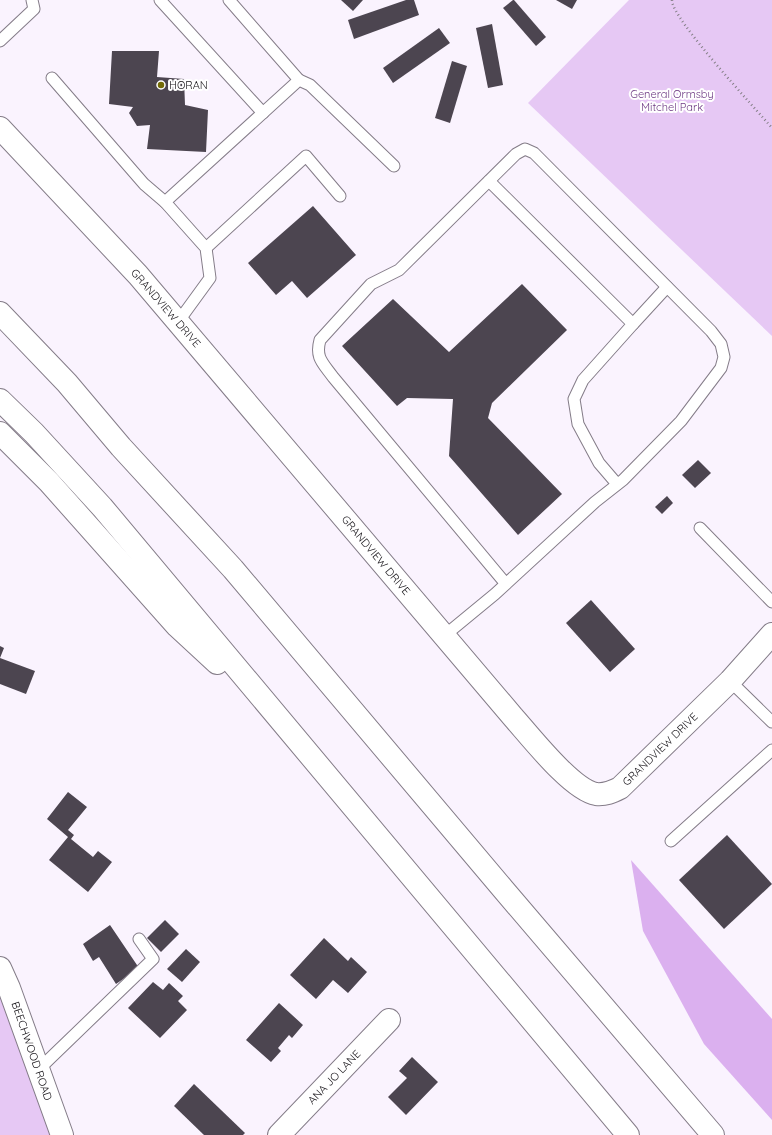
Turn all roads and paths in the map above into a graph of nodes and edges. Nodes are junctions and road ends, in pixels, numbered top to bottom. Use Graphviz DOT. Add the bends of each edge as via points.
graph roads {
  1 [pos="32,0"];
  2 [pos="160,0"];
  3 [pos="229,0"];
  4 [pos="672,0"];
  5 [pos="2,37"];
  6 [pos="52,78"];
  7 [pos="299,80"];
  8 [pos="263,113"];
  9 [pos="0,128"];
  10 [pos="772,128"];
  11 [pos="394,166"];
  12 [pos="489,181"];
  13 [pos="340,196"];
  14 [pos="165,202"];
  15 [pos="206,248"];
  16 [pos="667,287"];
  17 [pos="0,312"];
  18 [pos="178,322"];
  19 [pos="634,324"];
  20 [pos="0,400"];
  21 [pos="0,433"];
  22 [pos="617,484"];
  23 [pos="700,528"];
  24 [pos="506,584"];
  25 [pos="772,602"];
  26 [pos="772,634"];
  27 [pos="444,636"];
  28 [pos="730,680"];
  29 [pos="772,722"];
  30 [pos="288,730"];
  31 [pos="772,750"];
  32 [pos="671,841"];
  33 [pos="140,939"];
  34 [pos="0,968"];
  35 [pos="389,1020"];
  36 [pos="38,1070"];
  37 [pos="62,1135"];
  38 [pos="279,1135"];
  39 [pos="628,1135"];
  40 [pos="713,1135"];
  1 -- 5 [label="lane" via="34,9"];
  2 -- 8 [label="lane"];
  3 -- 7 [label="lane"];
  4 -- 10 [label="path" via="684,24"];
  6 -- 14 [label="lane" via="144,184"];
  7 -- 8 [label="lane"];
  7 -- 11 [label="lane" via="310,85"];
  8 -- 14 [label="lane"];
  9 -- 18 [label="main road, GRANDVIEW DRIVE" via="138,275"];
  12 -- 16 [label="lane" via="516,154 525,149 534,152"];
  12 -- 19 [label="lane"];
  12 -- 24 [label="lane" via="399,270 371,284 320,340 318,349 320,360 333,377"];
  13 -- 15 [label="lane" via="306,156"];
  14 -- 15 [label="lane"];
  15 -- 18 [label="lane" via="210,278"];
  16 -- 19 [label="lane"];
  16 -- 22 [label="lane" via="711,330 721,344 724,356 721,368 681,421"];
  17 -- 40 [label="main road" via="233,569"];
  18 -- 27 [label="main road, GRANDVIEW DRIVE"];
  19 -- 22 [label="lane" via="583,380 574,399 578,424 599,462"];
  20 -- 30 [label="main road" via="102,507"];
  21 -- 30 [label="main road" via="49,482 177,626"];
  22 -- 24 [label="lane"];
  23 -- 25 [label="lane"];
  24 -- 27 [label="lane"];
  26 -- 28 [label="main road, GRANDVIEW DRIVE"];
  27 -- 28 [label="main road, GRANDVIEW DRIVE" via="568,777 583,789 596,794 607,794 620,788"];
  28 -- 29 [label="lane"];
  30 -- 39 [label="main road"];
  31 -- 32 [label="lane"];
  33 -- 36 [label="lane" via="153,958"];
  34 -- 36 [label="main road, BEECHWOOD ROAD"];
  35 -- 38 [label="main road, ANA JO LANE"];
  36 -- 37 [label="main road, BEECHWOOD ROAD"];
}
